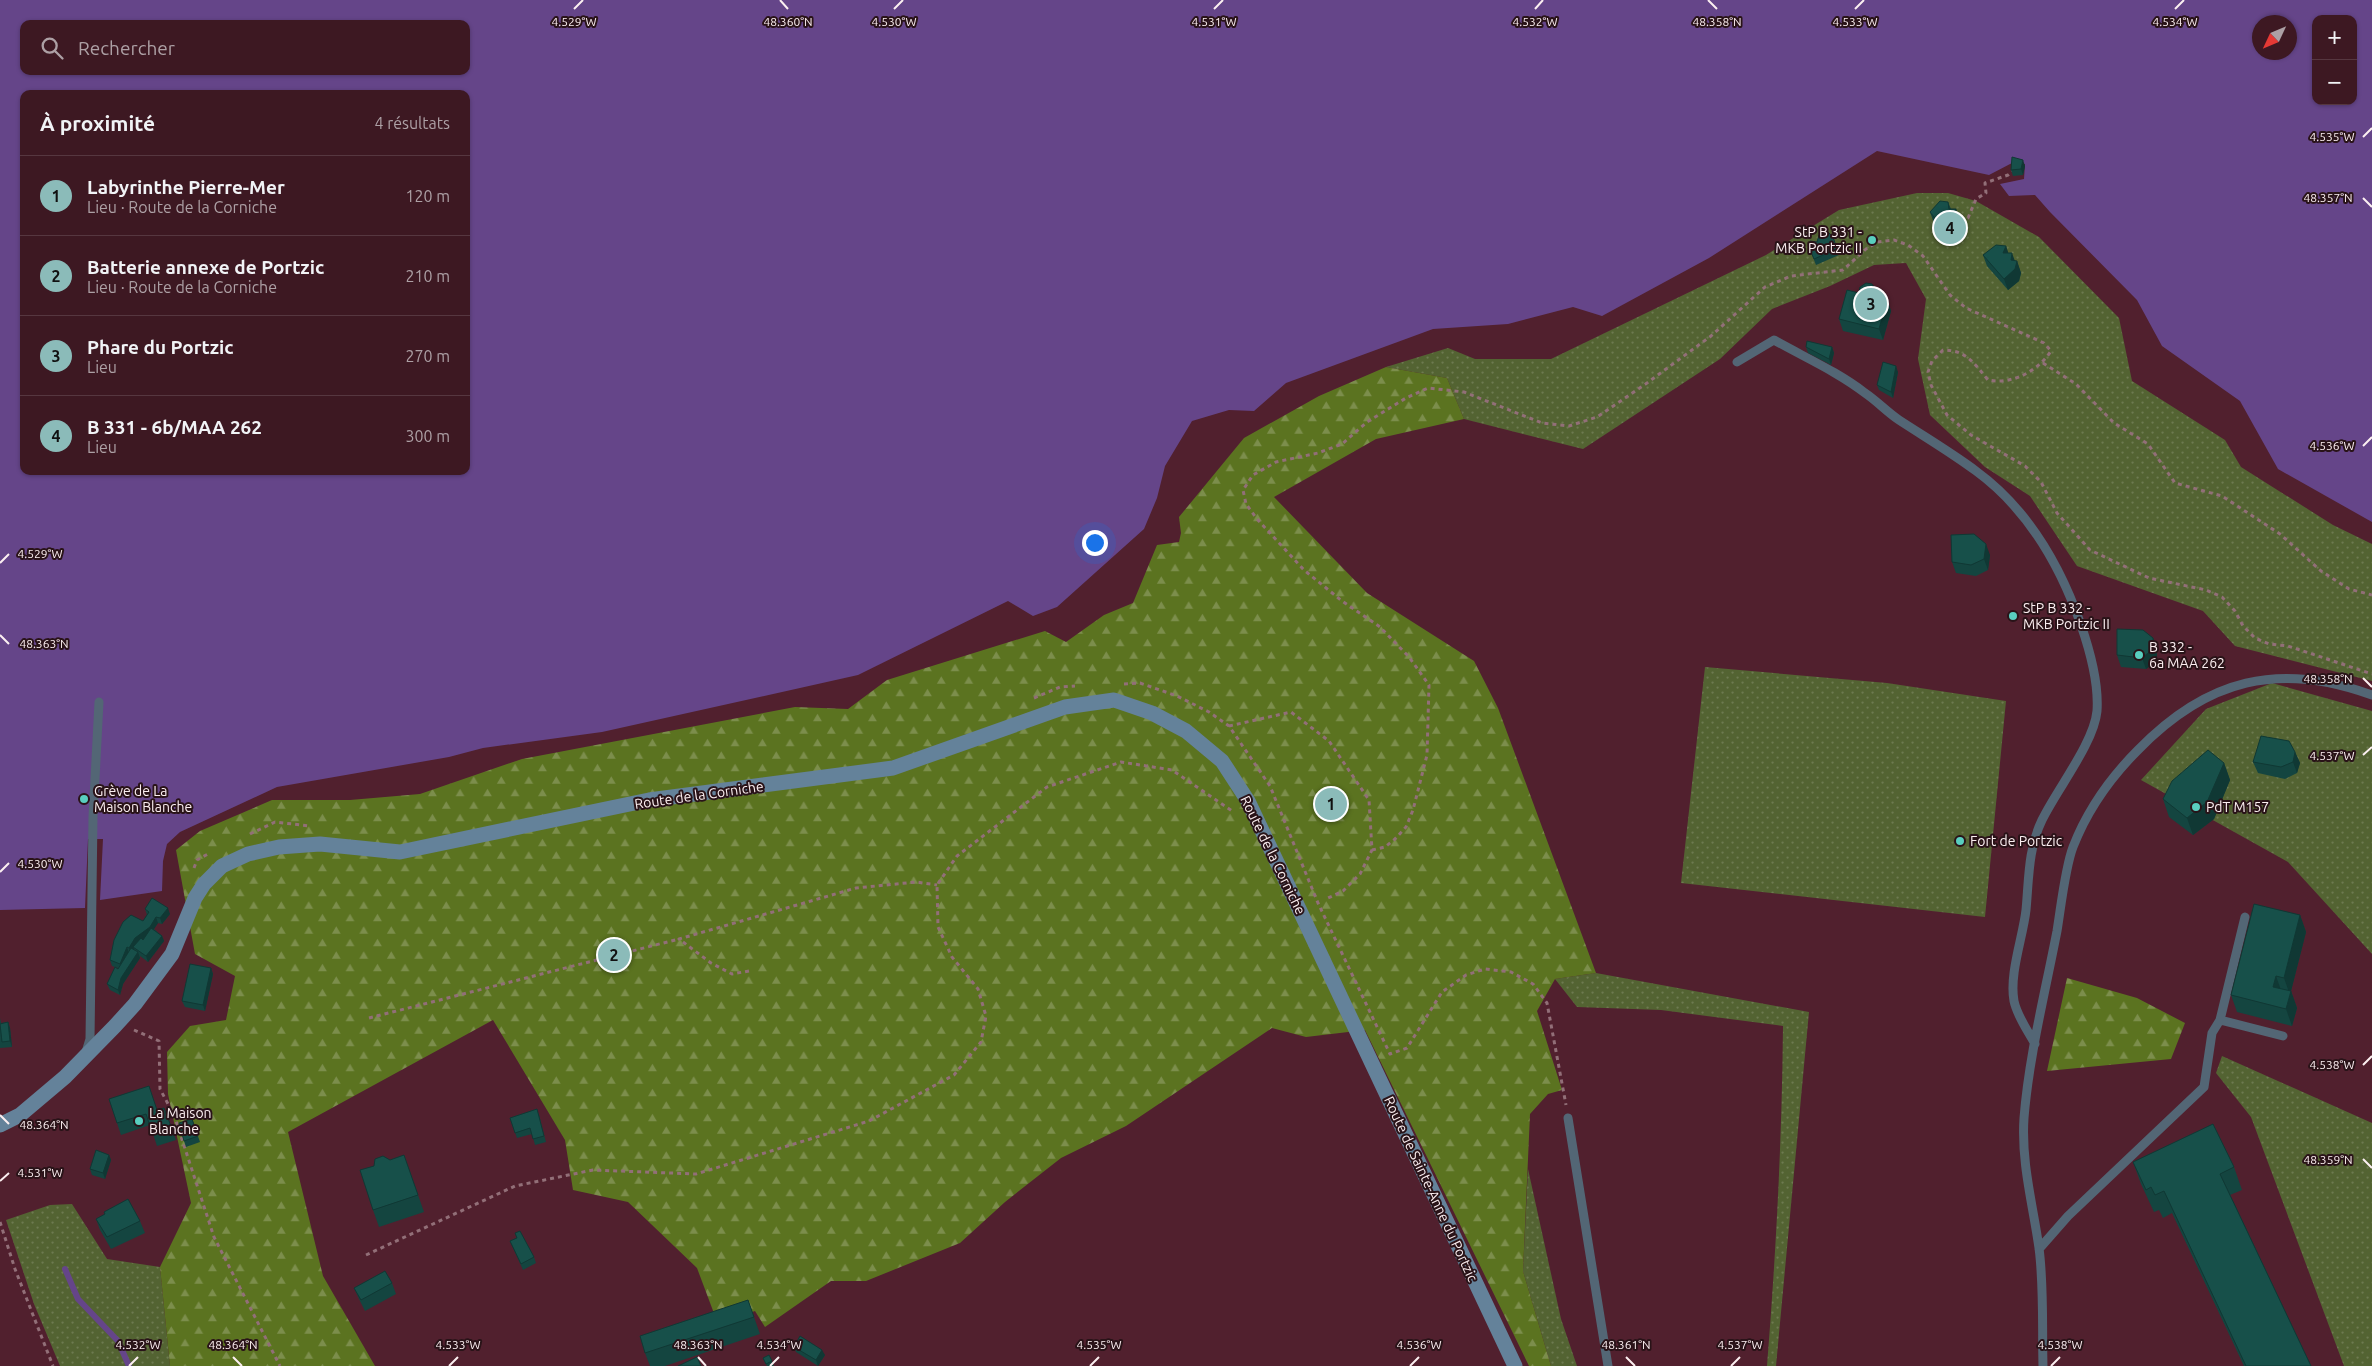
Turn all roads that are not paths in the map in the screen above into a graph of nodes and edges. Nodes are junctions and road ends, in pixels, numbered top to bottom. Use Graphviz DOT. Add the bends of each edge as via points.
graph roads {
  1 [pos="1737,362"];
  2 [pos="2372,695"];
  3 [pos="99,702"];
  4 [pos="2245,918"];
  5 [pos="1347,1012"];
  6 [pos="2220,1020"];
  7 [pos="2283,1036"];
  8 [pos="2035,1044"];
  9 [pos="84,1059"];
  10 [pos="1568,1118"];
  11 [pos="0,1125"];
  12 [pos="2039,1249"];
  13 [pos="1515,1366"];
  14 [pos="1608,1366"];
  15 [pos="2043,1366"];
  1 -- 8 [label="lane" via="1774,340 1864,392 1994,486 2041,540 2066,586 2086,639 2093,668 2097,711 2088,738 2042,819 2031,847 2026,910 2013,988 2017,1011"];
  2 -- 8 [label="lane" via="2302,678 2248,682 2219,691 2191,705 2157,730 2122,766 2095,805 2073,848"];
  3 -- 9 [label="lane" via="93,826 90,1039"];
  4 -- 6 [label="lane"];
  5 -- 9 [label="street, Route de la Corniche" via="1264,832 1222,762 1186,731 1152,712 1114,700 1065,707 893,768 649,800 400,852 320,844 279,847 248,854 222,866 204,884 172,954 135,1004"];
  5 -- 13 [label="street, Route de Sainte-Anne du Portzic"];
  6 -- 7 [label="lane"];
  6 -- 12 [label="lane" via="2212,1034 2204,1087 2068,1216"];
  8 -- 12 [label="lane" via="2024,1119 2025,1165"];
  9 -- 11 [label="street, Route de la Corniche" via="20,1115"];
  10 -- 14 [label="lane"];
  12 -- 15 [label="lane"];
}
